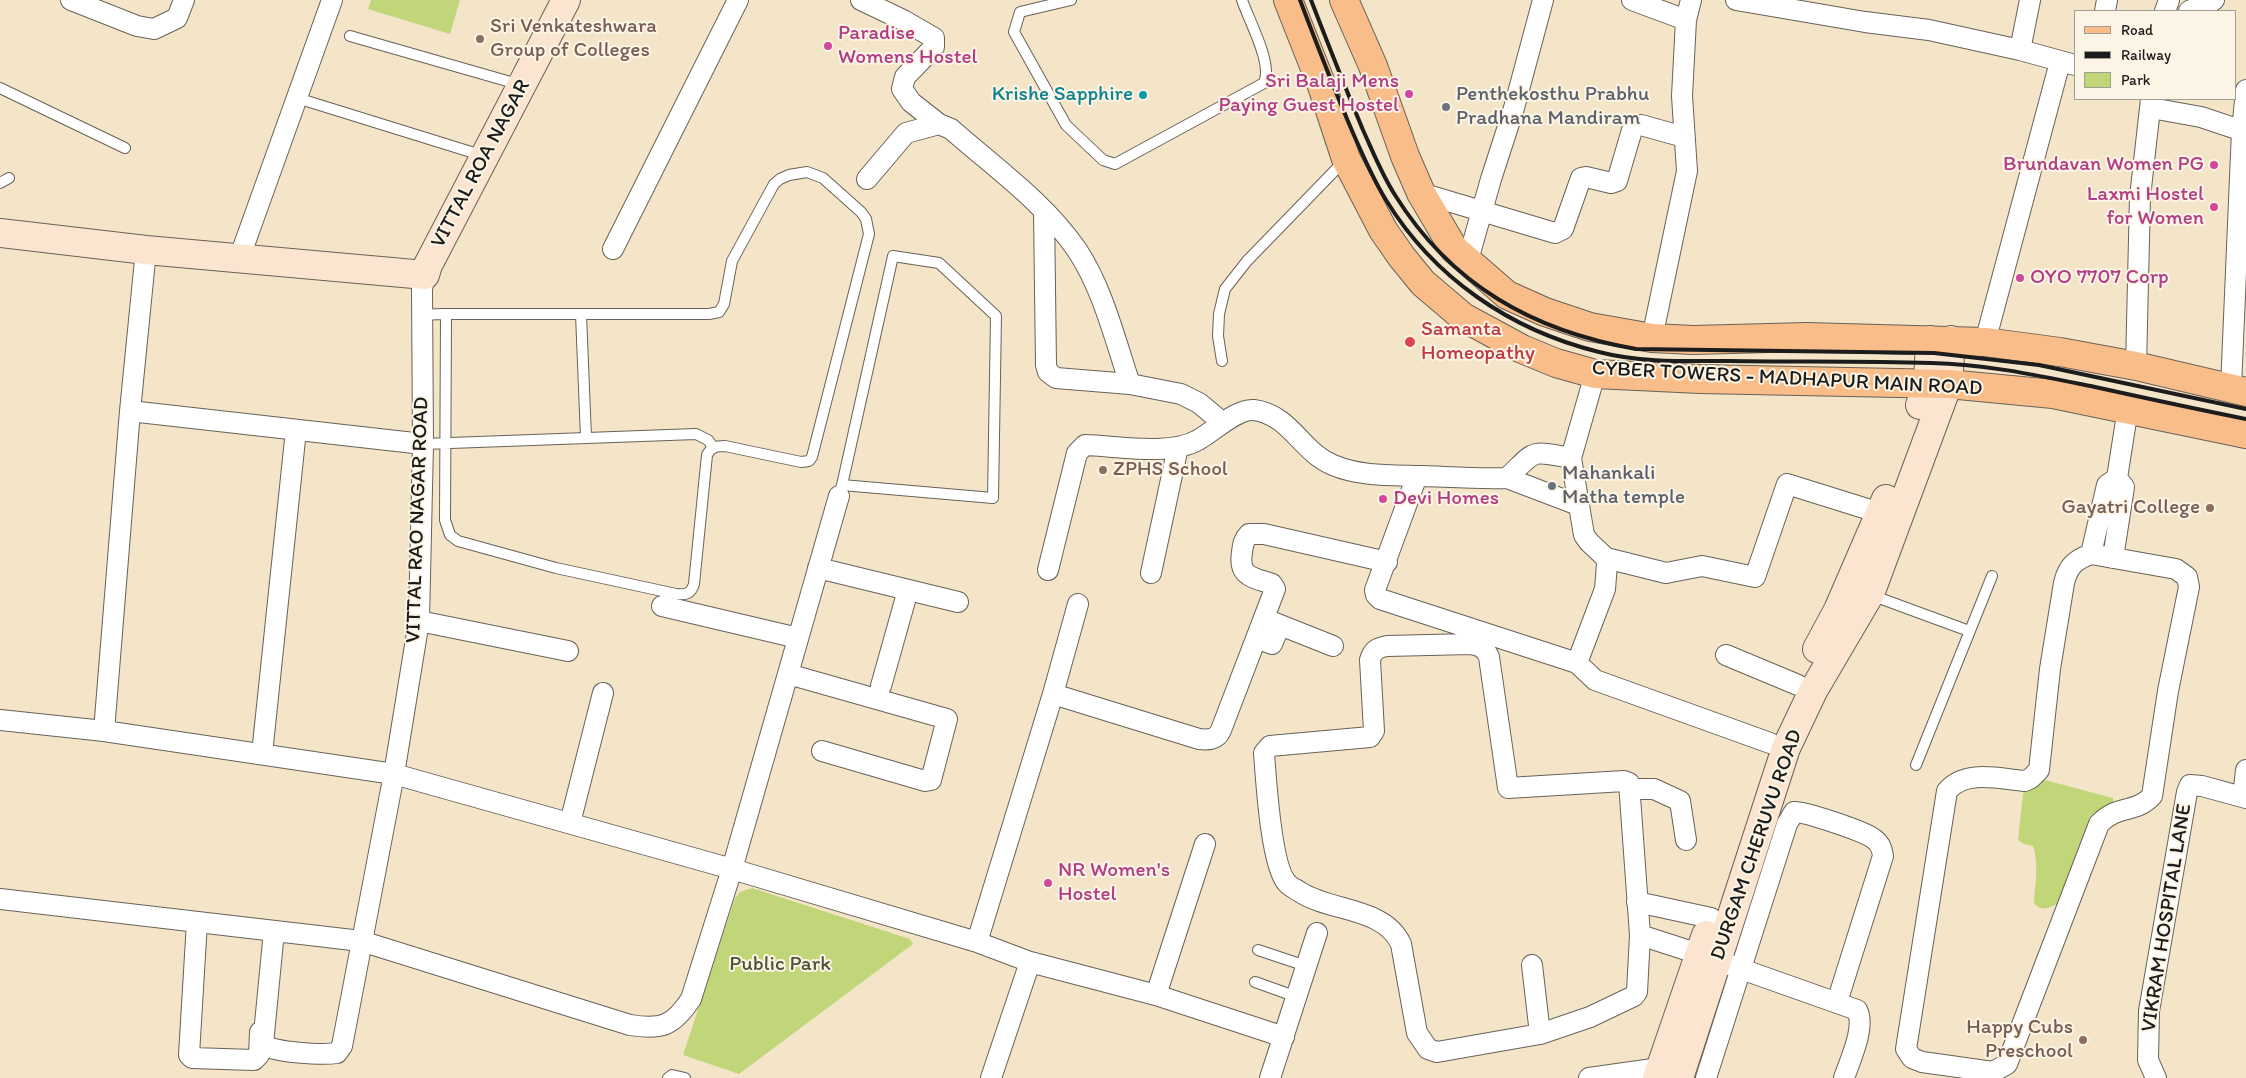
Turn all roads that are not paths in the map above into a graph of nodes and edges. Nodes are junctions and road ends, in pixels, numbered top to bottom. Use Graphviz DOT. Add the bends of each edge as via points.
graph roads {
  1 [pos="70,0"];
  2 [pos="184,0"];
  3 [pos="332,0"];
  4 [pos="566,0"];
  5 [pos="738,0"];
  6 [pos="861,0"];
  7 [pos="1071,0"];
  8 [pos="1242,0"];
  9 [pos="1288,0"];
  10 [pos="1344,0"];
  11 [pos="1543,0"];
  12 [pos="1632,0"];
  13 [pos="1691,0"];
  14 [pos="1736,0"];
  15 [pos="2030,0"];
  16 [pos="2214,0"];
  17 [pos="2191,10"];
  18 [pos="1686,20"];
  19 [pos="350,36"];
  20 [pos="2020,50"];
  21 [pos="2067,64"];
  22 [pos="522,85"];
  23 [pos="0,88"];
  24 [pos="2246,90"];
  25 [pos="297,98"];
  26 [pos="2151,104"];
  27 [pos="939,124"];
  28 [pos="2244,131"];
  29 [pos="1684,137"];
  30 [pos="125,148"];
  31 [pos="485,156"];
  32 [pos="1346,159"];
  33 [pos="867,179"];
  34 [pos="1421,193"];
  35 [pos="1044,211"];
  36 [pos="1482,211"];
  37 [pos="0,233"];
  38 [pos="613,249"];
  39 [pos="146,250"];
  40 [pos="239,259"];
  41 [pos="1468,260"];
  42 [pos="425,275"];
  43 [pos="446,314"];
  44 [pos="581,314"];
  45 [pos="422,315"];
  46 [pos="1652,338"];
  47 [pos="1941,340"];
  48 [pos="1985,342"];
  49 [pos="1222,361"];
  50 [pos="2136,366"];
  51 [pos="1595,374"];
  52 [pos="1130,384"];
  53 [pos="1938,384"];
  54 [pos="2238,390"];
  55 [pos="2128,408"];
  56 [pos="130,411"];
  57 [pos="1223,423"];
  58 [pos="296,430"];
  59 [pos="2246,434"];
  60 [pos="586,438"];
  61 [pos="446,443"];
  62 [pos="423,444"];
  63 [pos="713,447"];
  64 [pos="1178,447"];
  65 [pos="1571,458"];
  66 [pos="1417,476"];
  67 [pos="1507,478"];
  68 [pos="2117,478"];
  69 [pos="840,491"];
  70 [pos="1578,505"];
  71 [pos="1880,513"];
  72 [pos="2091,554"];
  73 [pos="1606,558"];
  74 [pos="2114,558"];
  75 [pos="1387,562"];
  76 [pos="818,568"];
  77 [pos="1048,570"];
  78 [pos="1151,573"];
  79 [pos="1992,576"];
  80 [pos="908,590"];
  81 [pos="1870,594"];
  82 [pos="958,602"];
  83 [pos="1078,604"];
  84 [pos="662,606"];
  85 [pos="1271,619"];
  86 [pos="419,620"];
  87 [pos="1969,631"];
  88 [pos="798,638"];
  89 [pos="1334,642"];
  90 [pos="568,651"];
  91 [pos="1726,656"];
  92 [pos="1577,663"];
  93 [pos="788,674"];
  94 [pos="1798,685"];
  95 [pos="881,686"];
  96 [pos="603,693"];
  97 [pos="1053,694"];
  98 [pos="0,720"];
  99 [pos="104,731"];
  100 [pos="1778,745"];
  101 [pos="822,751"];
  102 [pos="262,754"];
  103 [pos="1916,765"];
  104 [pos="2246,770"];
  105 [pos="394,774"];
  106 [pos="1630,789"];
  107 [pos="2244,797"];
  108 [pos="1775,821"];
  109 [pos="570,824"];
  110 [pos="1686,840"];
  111 [pos="1205,844"];
  112 [pos="732,869"];
  113 [pos="0,899"];
  114 [pos="1637,902"];
  115 [pos="1711,918"];
  116 [pos="197,922"];
  117 [pos="1192,923"];
  118 [pos="270,930"];
  119 [pos="1317,933"];
  120 [pos="1640,935"];
  121 [pos="361,941"];
  122 [pos="976,942"];
  123 [pos="1258,950"];
  124 [pos="1720,961"];
  125 [pos="1030,962"];
  126 [pos="1532,965"];
  127 [pos="1306,966"];
  128 [pos="1255,982"];
  129 [pos="1297,996"];
  130 [pos="1162,997"];
  131 [pos="1837,1002"];
  132 [pos="1540,1034"];
  133 [pos="1284,1036"];
  134 [pos="1670,1067"];
  135 [pos="668,1078"];
  136 [pos="685,1078"];
  137 [pos="991,1078"];
  138 [pos="1270,1078"];
  139 [pos="1589,1078"];
  140 [pos="1706,1078"];
  141 [pos="1844,1078"];
  142 [pos="2156,1078"];
  1 -- 2 [label="street" via="137,26 154,29 176,18"];
  3 -- 25 [label="street"];
  4 -- 22 [label="main road, VITTAL ROA NAGAR"];
  5 -- 38 [label="street"];
  6 -- 27 [label="street" via="934,38 934,47 905,77 902,89 911,102"];
  7 -- 8 [label="lane" via="1020,12 1014,32 1066,125 1104,160 1115,164 1264,83 1266,64"];
  9 -- 32 [label="main road, CYBER TOWERS - MADHAPUR MAIN ROAD"];
  10 -- 34 [label="main road, CYBER TOWERS - MADHAPUR MAIN ROAD"];
  11 -- 36 [label="street"];
  12 -- 18 [label="street"];
  13 -- 18 [label="street"];
  14 -- 20 [label="street" via="1928,30"];
  15 -- 20 [label="street"];
  16 -- 17 [label="street"];
  18 -- 29 [label="street" via="1682,96"];
  19 -- 22 [label="lane"];
  20 -- 21 [label="street"];
  21 -- 48 [label="street"];
  22 -- 31 [label="main road, VITTAL ROA NAGAR"];
  23 -- 30 [label="lane"];
  24 -- 28 [label="street"];
  25 -- 31 [label="lane"];
  25 -- 40 [label="street"];
  26 -- 28 [label="street"];
  26 -- 50 [label="street" via="2140,197"];
  27 -- 33 [label="street" via="906,133"];
  27 -- 35 [label="street" via="952,129"];
  28 -- 54 [label="street"];
  29 -- 36 [label="street" via="1641,124 1635,126 1617,181 1611,183 1582,178 1563,229 1554,234"];
  29 -- 46 [label="street" via="1687,171"];
  31 -- 42 [label="main road, VITTAL ROA NAGAR"];
  32 -- 49 [label="lane" via="1225,288 1218,336"];
  32 -- 51 [label="main road, CYBER TOWERS - MADHAPUR MAIN ROAD" via="1383,230 1401,256 1423,283 1463,318 1522,349"];
  34 -- 36 [label="street"];
  34 -- 41 [label="main road, CYBER TOWERS - MADHAPUR MAIN ROAD" via="1454,248"];
  35 -- 52 [label="street" via="1077,250 1093,281"];
  35 -- 52 [label="street" via="1048,372 1066,380"];
  36 -- 41 [label="street"];
  37 -- 39 [label="main road"];
  39 -- 40 [label="main road"];
  39 -- 56 [label="street"];
  40 -- 42 [label="main road"];
  41 -- 46 [label="main road, CYBER TOWERS - MADHAPUR MAIN ROAD" via="1507,295 1552,315 1590,327"];
  42 -- 45 [label="street, VITTAL RAO NAGAR ROAD"];
  43 -- 44 [label="lane"];
  43 -- 45 [label="lane"];
  43 -- 61 [label="lane"];
  44 -- 60 [label="lane"];
  44 -- 63 [label="lane" via="719,312 724,304 732,261 774,184 789,175 807,172 824,178 845,196 866,219 870,234 812,457 801,462 725,446"];
  45 -- 62 [label="street, VITTAL RAO NAGAR ROAD"];
  46 -- 47 [label="main road, CYBER TOWERS - MADHAPUR MAIN ROAD"];
  47 -- 48 [label="main road, CYBER TOWERS - MADHAPUR MAIN ROAD"];
  47 -- 53 [label="main road"];
  48 -- 50 [label="main road, CYBER TOWERS - MADHAPUR MAIN ROAD"];
  50 -- 54 [label="main road, CYBER TOWERS - MADHAPUR MAIN ROAD"];
  51 -- 53 [label="main road, CYBER TOWERS - MADHAPUR MAIN ROAD"];
  51 -- 65 [label="street"];
  52 -- 57 [label="street" via="1181,394"];
  53 -- 55 [label="main road, CYBER TOWERS - MADHAPUR MAIN ROAD" via="2053,394"];
  53 -- 71 [label="main road, DURGAM CHERUVU ROAD"];
  53 -- 81 [label="main road, DURGAM CHERUVU ROAD"];
  55 -- 59 [label="main road, CYBER TOWERS - MADHAPUR MAIN ROAD"];
  55 -- 68 [label="street"];
  56 -- 58 [label="street"];
  56 -- 99 [label="street"];
  57 -- 64 [label="street" via="1198,441"];
  57 -- 66 [label="street" via="1251,410 1271,413 1322,460 1335,466 1379,476"];
  58 -- 62 [label="street"];
  58 -- 102 [label="street"];
  60 -- 61 [label="lane"];
  60 -- 63 [label="lane" via="696,434 708,440"];
  61 -- 62 [label="lane"];
  61 -- 63 [label="lane" via="445,520 450,535 458,541 556,568 682,595 692,590 694,584 707,455"];
  62 -- 86 [label="street, VITTAL RAO NAGAR ROAD"];
  64 -- 77 [label="street" via="1086,445 1081,448 1076,453"];
  64 -- 78 [label="street"];
  65 -- 67 [label="street" via="1540,452 1531,454"];
  65 -- 70 [label="street"];
  66 -- 67 [label="street"];
  66 -- 75 [label="street"];
  67 -- 70 [label="street"];
  68 -- 72 [label="street" via="2107,485"];
  68 -- 74 [label="street" via="2124,487"];
  69 -- 69 [label="lane" via="893,256 940,263 996,316 993,498"];
  69 -- 76 [label="street"];
  70 -- 73 [label="street" via="1584,535"];
  71 -- 73 [label="street" via="1787,484 1755,577 1702,566 1666,574"];
  71 -- 94 [label="main road, DURGAM CHERUVU ROAD" via="1838,610"];
  72 -- 74 [label="street"];
  72 -- 74 [label="street" via="2077,559 2067,570 2064,582 2050,668 2040,765 2036,774 2025,781 1961,779 1947,791 1906,1049 1912,1058 1922,1062 1992,1072 2007,1064 2099,824 2108,814 2145,803 2152,796 2168,691 2189,587 2187,577 2176,569"];
  73 -- 92 [label="street" via="1605,589"];
  75 -- 85 [label="street" via="1264,534 1249,534 1244,538 1240,564 1248,576 1274,586"];
  75 -- 92 [label="street" via="1375,590 1383,602"];
  76 -- 80 [label="street"];
  76 -- 88 [label="street"];
  79 -- 87 [label="lane"];
  80 -- 82 [label="street"];
  80 -- 95 [label="street"];
  81 -- 87 [label="lane"];
  81 -- 100 [label="main road, DURGAM CHERUVU ROAD"];
  83 -- 97 [label="street"];
  84 -- 88 [label="street"];
  85 -- 89 [label="street"];
  85 -- 97 [label="street" via="1257,638 1218,736 1212,739 1198,739"];
  86 -- 90 [label="street"];
  86 -- 105 [label="street, VITTAL RAO NAGAR ROAD"];
  87 -- 103 [label="lane"];
  88 -- 93 [label="street"];
  91 -- 94 [label="street"];
  92 -- 100 [label="street" via="1595,680"];
  93 -- 101 [label="street" via="947,719 930,780"];
  93 -- 112 [label="street"];
  94 -- 100 [label="main road, DURGAM CHERUVU ROAD"];
  96 -- 109 [label="street"];
  97 -- 122 [label="street"];
  98 -- 99 [label="street"];
  99 -- 102 [label="street"];
  100 -- 108 [label="main road, DURGAM CHERUVU ROAD"];
  100 -- 115 [label="main road, DURGAM CHERUVU ROAD"];
  102 -- 105 [label="street"];
  104 -- 107 [label="street"];
  105 -- 109 [label="street"];
  105 -- 121 [label="street, VITTAL RAO NAGAR ROAD"];
  106 -- 110 [label="street" via="1654,789 1680,801"];
  106 -- 114 [label="street"];
  106 -- 132 [label="street" via="1629,783 1624,781 1508,788 1489,657 1480,645 1470,644 1378,648 1370,660 1374,731 1370,737 1270,746 1264,753 1268,803 1280,871 1287,884 1307,896 1384,922 1396,932 1402,944 1417,1033 1428,1049 1447,1052"];
  107 -- 142 [label="street, VIKRAM HOSPITAL LANE" via="2202,786 2190,785 2187,792 2149,1011 2148,1060"];
  108 -- 124 [label="main road, DURGAM CHERUVU ROAD"];
  108 -- 131 [label="street" via="1794,812 1806,813 1871,836 1882,848 1883,856"];
  109 -- 112 [label="street"];
  111 -- 130 [label="street"];
  112 -- 121 [label="street" via="691,999 681,1014 667,1025 649,1028 630,1025"];
  112 -- 122 [label="street"];
  113 -- 116 [label="street"];
  114 -- 115 [label="street"];
  114 -- 120 [label="street"];
  115 -- 124 [label="main road, DURGAM CHERUVU ROAD"];
  116 -- 118 [label="street"];
  116 -- 118 [label="street" via="188,1055 192,1058 258,1058"];
  117 -- 130 [label="street"];
  118 -- 121 [label="street"];
  118 -- 121 [label="street, VITTAL RAO NAGAR ROAD" via="264,1044 273,1049 325,1055 337,1053 342,1046"];
  119 -- 127 [label="street"];
  120 -- 124 [label="street"];
  120 -- 132 [label="street" via="1637,992 1634,996 1590,1017"];
  122 -- 125 [label="street"];
  123 -- 127 [label="lane"];
  124 -- 131 [label="street"];
  124 -- 134 [label="main road, DURGAM CHERUVU ROAD"];
  124 -- 140 [label="street"];
  125 -- 130 [label="street"];
  125 -- 137 [label="street"];
  126 -- 132 [label="street"];
  127 -- 129 [label="street"];
  128 -- 129 [label="lane"];
  129 -- 133 [label="street"];
  130 -- 133 [label="street"];
  131 -- 141 [label="street" via="1857,1010 1860,1015 1860,1026"];
  133 -- 138 [label="street"];
  134 -- 139 [label="street"];
  135 -- 136 [label="lane" via="672,1075"];
}
